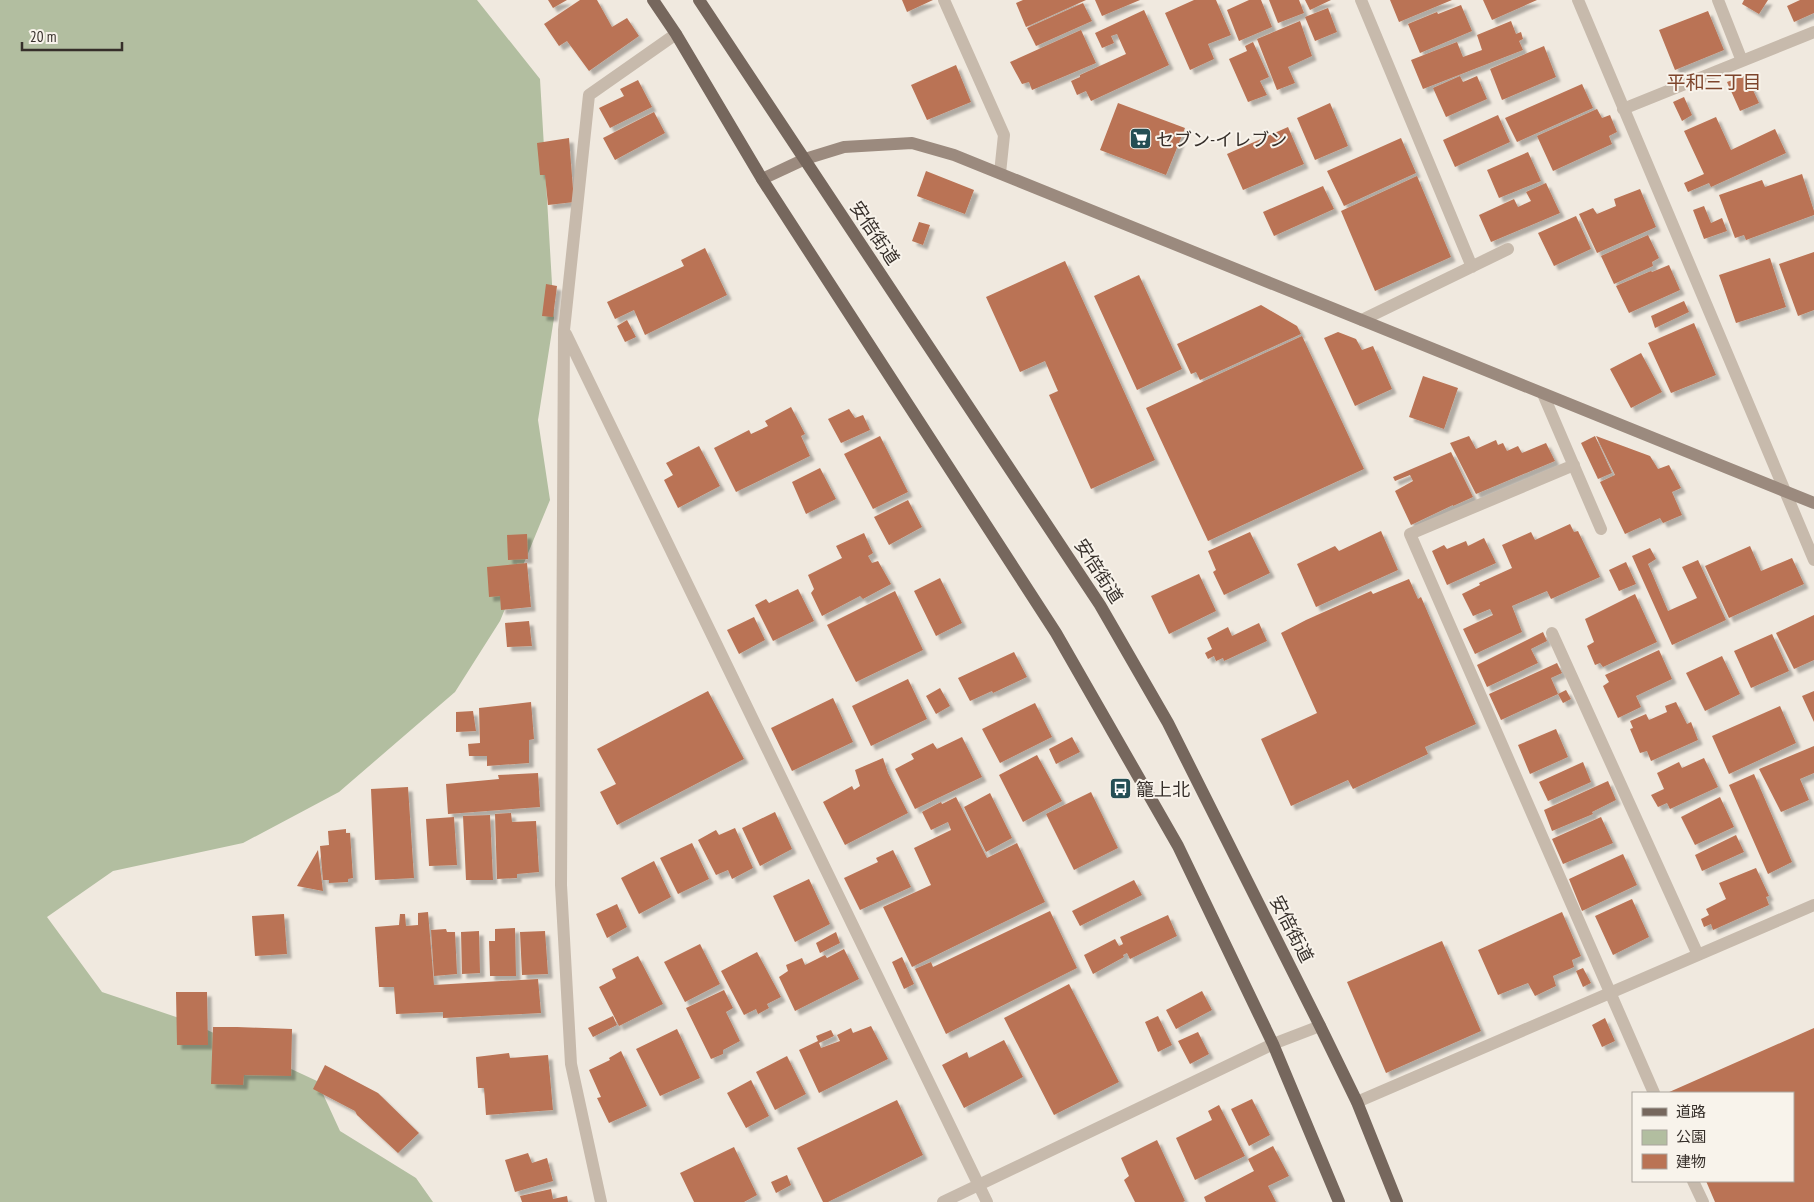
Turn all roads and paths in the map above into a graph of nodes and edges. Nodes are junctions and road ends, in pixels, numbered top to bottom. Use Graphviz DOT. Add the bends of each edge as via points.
graph roads {
  1 [pos="653,0"];
  2 [pos="699,0"];
  3 [pos="944,0"];
  4 [pos="1361,0"];
  5 [pos="1578,0"];
  6 [pos="1718,0"];
  7 [pos="1814,32"];
  8 [pos="676,34"];
  9 [pos="1742,62"];
  10 [pos="1623,109"];
  11 [pos="805,159"];
  12 [pos="1000,173"];
  13 [pos="762,179"];
  14 [pos="1508,249"];
  15 [pos="1472,267"];
  16 [pos="1362,320"];
  17 [pos="564,330"];
  18 [pos="1543,394"];
  19 [pos="1574,465"];
  20 [pos="1787,493"];
  21 [pos="1814,503"];
  22 [pos="1601,529"];
  23 [pos="1814,560"];
  24 [pos="1552,633"];
  25 [pos="1814,905"];
  26 [pos="1698,954"];
  27 [pos="1609,993"];
  28 [pos="1320,1026"];
  29 [pos="1273,1044"];
  30 [pos="1654,1092"];
  31 [pos="1356,1102"];
  32 [pos="1693,1182"];
  33 [pos="978,1185"];
  34 [pos="601,1202"];
  35 [pos="943,1202"];
  36 [pos="987,1202"];
  37 [pos="1339,1202"];
  38 [pos="1397,1202"];
  39 [pos="1703,1202"];
  1 -- 8 [label="main road"];
  2 -- 11 [label="main road, 安倍街道"];
  3 -- 12 [label="street" via="1004,135"];
  4 -- 15 [label="street"];
  5 -- 10 [label="street"];
  6 -- 9 [label="street"];
  7 -- 9 [label="street"];
  8 -- 13 [label="main road"];
  8 -- 17 [label="street" via="589,95"];
  9 -- 10 [label="street"];
  10 -- 20 [label="street"];
  11 -- 12 [label="street" via="844,147 912,143"];
  11 -- 13 [label="street"];
  11 -- 28 [label="main road, 安倍街道" via="1100,605 1168,723"];
  12 -- 16 [label="street"];
  13 -- 29 [label="main road" via="1056,633 1178,846"];
  14 -- 15 [label="street"];
  15 -- 16 [label="street"];
  16 -- 18 [label="street"];
  17 -- 33 [label="street"];
  17 -- 34 [label="street" via="561,885 571,1064"];
  18 -- 19 [label="street"];
  18 -- 20 [label="street"];
  19 -- 22 [label="street"];
  19 -- 27 [label="street" via="1410,534"];
  20 -- 21 [label="street"];
  20 -- 23 [label="street"];
  24 -- 26 [label="street"];
  25 -- 26 [label="street"];
  26 -- 27 [label="street"];
  27 -- 30 [label="street"];
  27 -- 31 [label="street"];
  28 -- 29 [label="street"];
  28 -- 31 [label="main road, 安倍街道"];
  29 -- 33 [label="street"];
  29 -- 37 [label="main road"];
  31 -- 38 [label="main road, 安倍街道"];
  32 -- 39 [label="street"];
  33 -- 35 [label="street"];
  33 -- 36 [label="street"];
}
